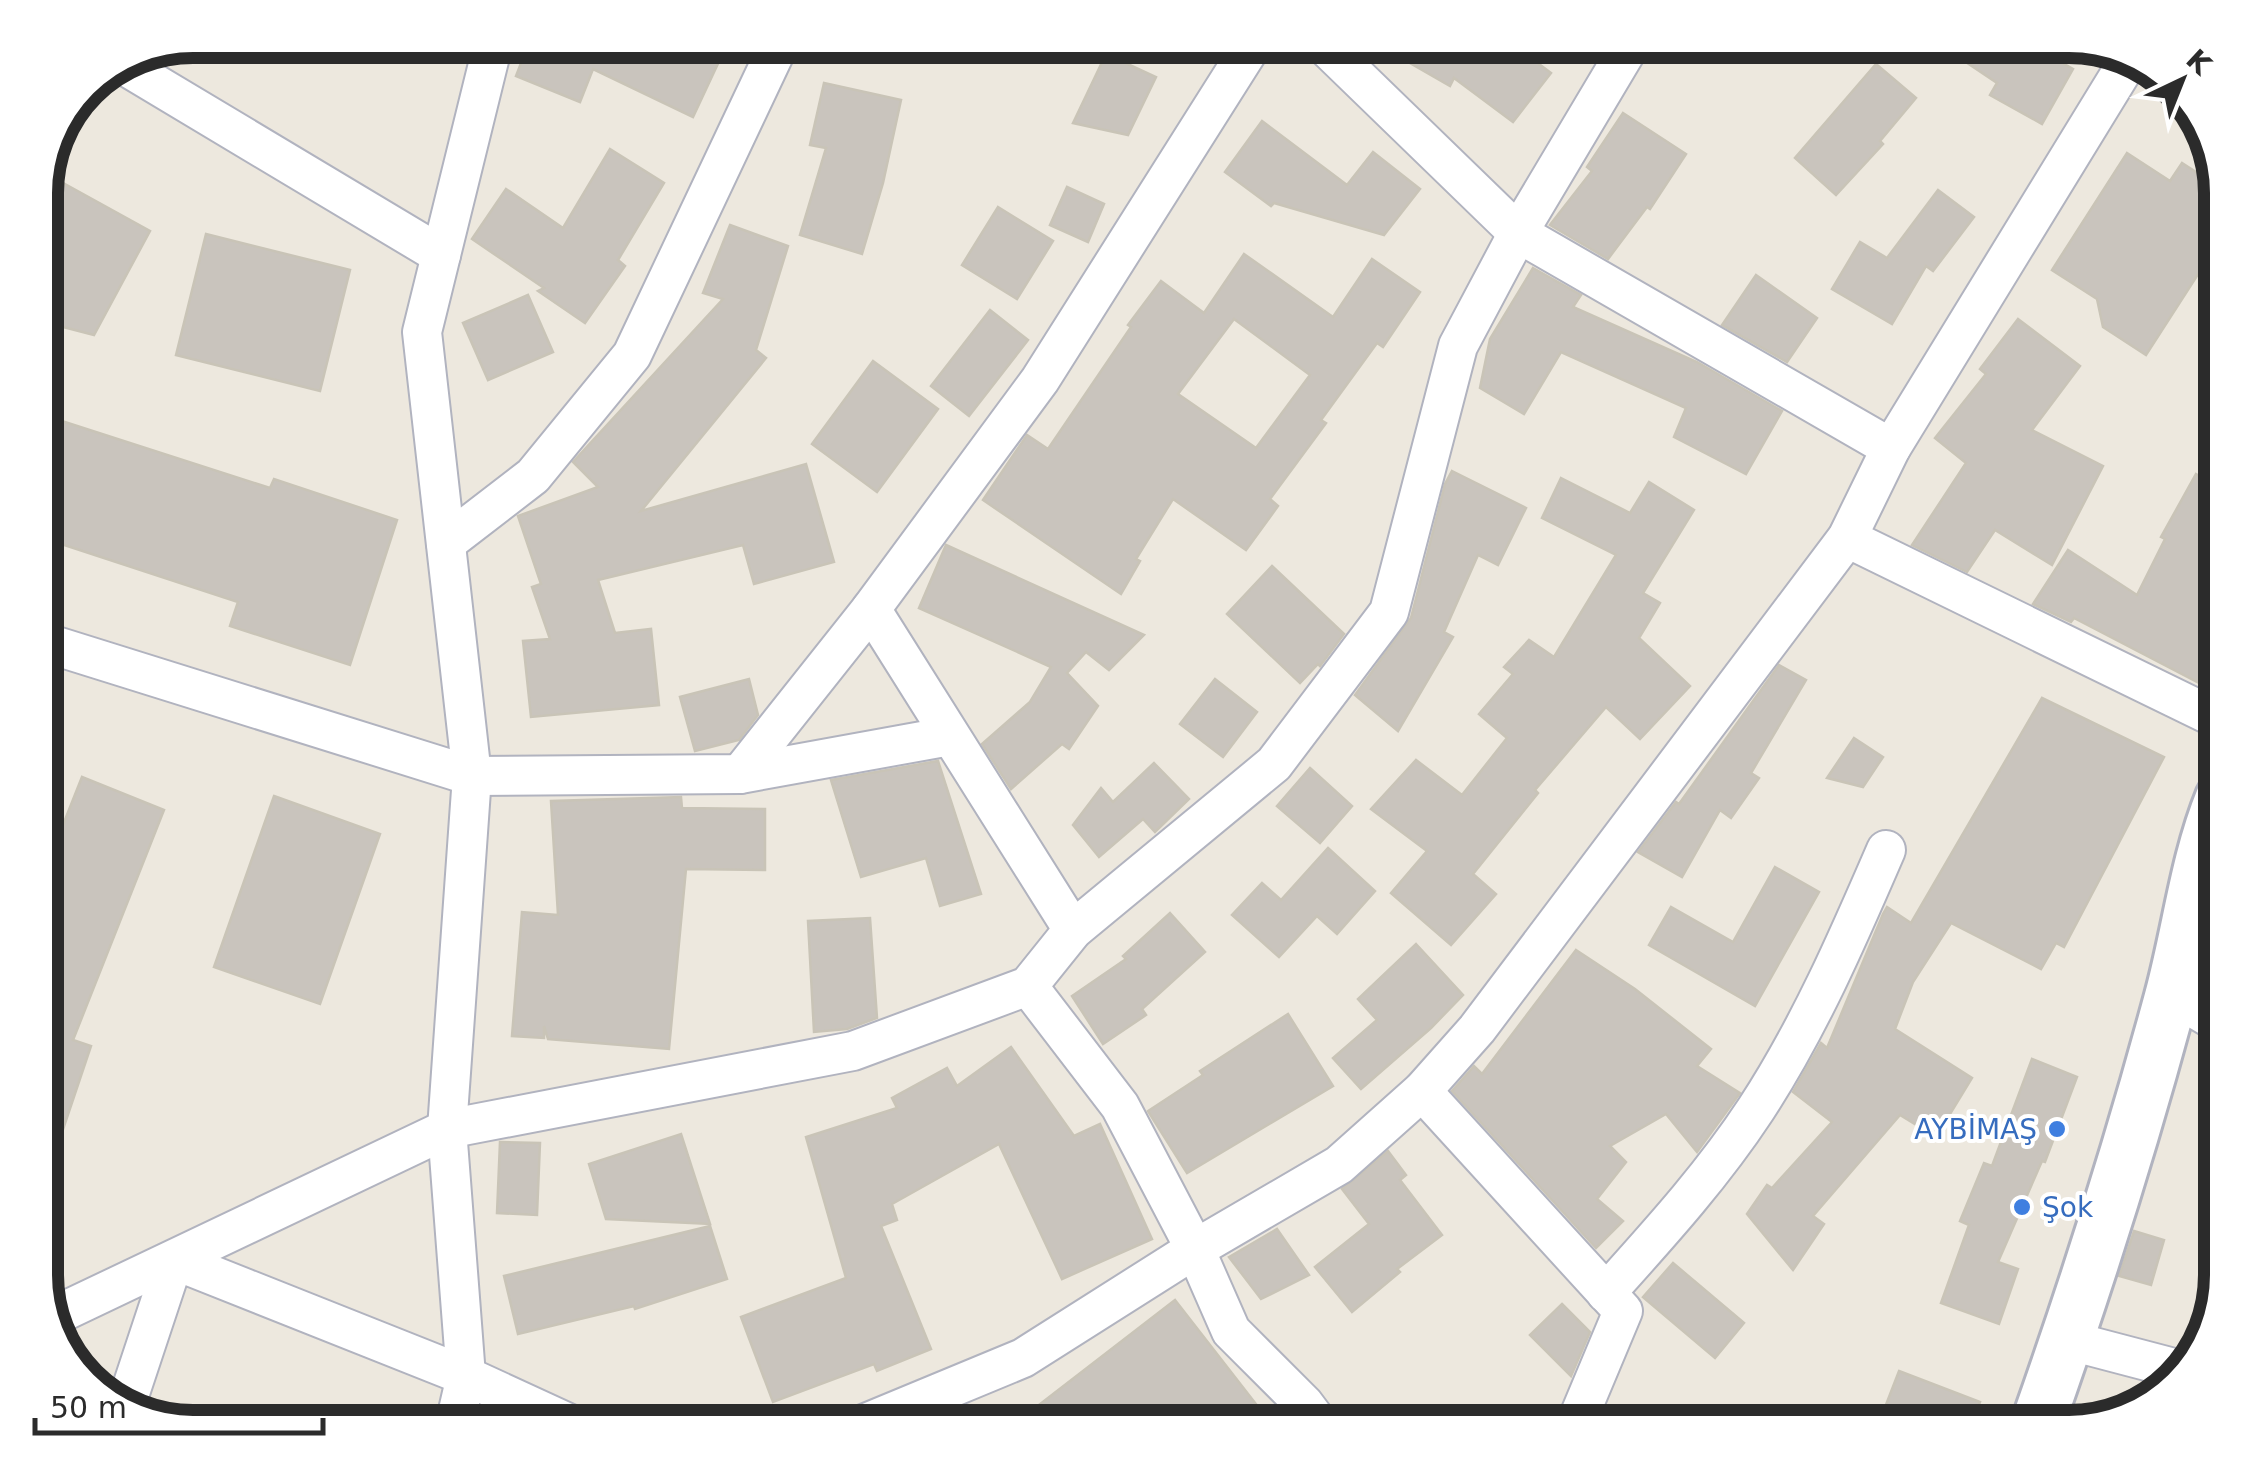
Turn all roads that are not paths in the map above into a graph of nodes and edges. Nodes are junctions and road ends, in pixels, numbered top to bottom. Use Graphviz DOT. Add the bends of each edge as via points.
graph roads {
  1 [pos="490,58"];
  2 [pos="772,58"];
  3 [pos="1243,58"];
  4 [pos="1338,58"];
  5 [pos="1622,58"];
  6 [pos="2123,69"];
  7 [pos="135,71"];
  8 [pos="1518,233"];
  9 [pos="441,255"];
  10 [pos="1890,448"];
  11 [pos="1847,538"];
  12 [pos="446,542"];
  13 [pos="871,610"];
  14 [pos="58,647"];
  15 [pos="2204,712"];
  16 [pos="950,736"];
  17 [pos="740,774"];
  18 [pos="472,776"];
  19 [pos="1886,850"];
  20 [pos="2204,853"];
  21 [pos="1073,930"];
  22 [pos="1028,986"];
  23 [pos="2172,994"];
  24 [pos="2204,1014"];
  25 [pos="1422,1091"];
  26 [pos="447,1130"];
  27 [pos="1195,1249"];
  28 [pos="174,1260"];
  29 [pos="1606,1293"];
  30 [pos="63,1312"];
  31 [pos="2067,1340"];
  32 [pos="2168,1367"];
  33 [pos="466,1376"];
  34 [pos="130,1394"];
  35 [pos="458,1410"];
  36 [pos="540,1410"];
  37 [pos="897,1410"];
  38 [pos="1294,1410"];
  39 [pos="1582,1410"];
  40 [pos="2042,1410"];
  1 -- 9 [label="street"];
  2 -- 12 [label="street" via="632,356 533,476"];
  3 -- 13 [label="street" via="1040,380"];
  4 -- 8 [label="street"];
  5 -- 8 [label="street"];
  6 -- 10 [label="street"];
  7 -- 9 [label="street"];
  8 -- 10 [label="street"];
  8 -- 21 [label="street" via="1458,346 1388,612 1274,764"];
  9 -- 12 [label="street" via="422,332"];
  10 -- 11 [label="street"];
  11 -- 15 [label="street"];
  11 -- 25 [label="street" via="1477,1030"];
  12 -- 18 [label="street"];
  13 -- 16 [label="street"];
  13 -- 17 [label="street"];
  14 -- 18 [label="street"];
  16 -- 17 [label="street"];
  16 -- 21 [label="street"];
  17 -- 18 [label="street"];
  18 -- 26 [label="street"];
  19 -- 29 [label="street" via="1832,973 1756,1108 1686,1206"];
  20 -- 23 [label="street"];
  21 -- 22 [label="street"];
  22 -- 26 [label="street" via="853,1052"];
  22 -- 27 [label="street" via="1120,1106"];
  23 -- 24 [label="street"];
  23 -- 31 [label="street"];
  25 -- 27 [label="street" via="1339,1165"];
  25 -- 29 [label="street"];
  26 -- 28 [label="street"];
  26 -- 33 [label="street"];
  27 -- 37 [label="street" via="1023,1358"];
  27 -- 38 [label="street" via="1231,1331"];
  28 -- 30 [label="street"];
  28 -- 33 [label="street"];
  28 -- 34 [label="street"];
  29 -- 39 [label="street" via="1623,1312"];
  31 -- 32 [label="street"];
  31 -- 40 [label="street"];
  33 -- 35 [label="street"];
  33 -- 36 [label="street"];
}
